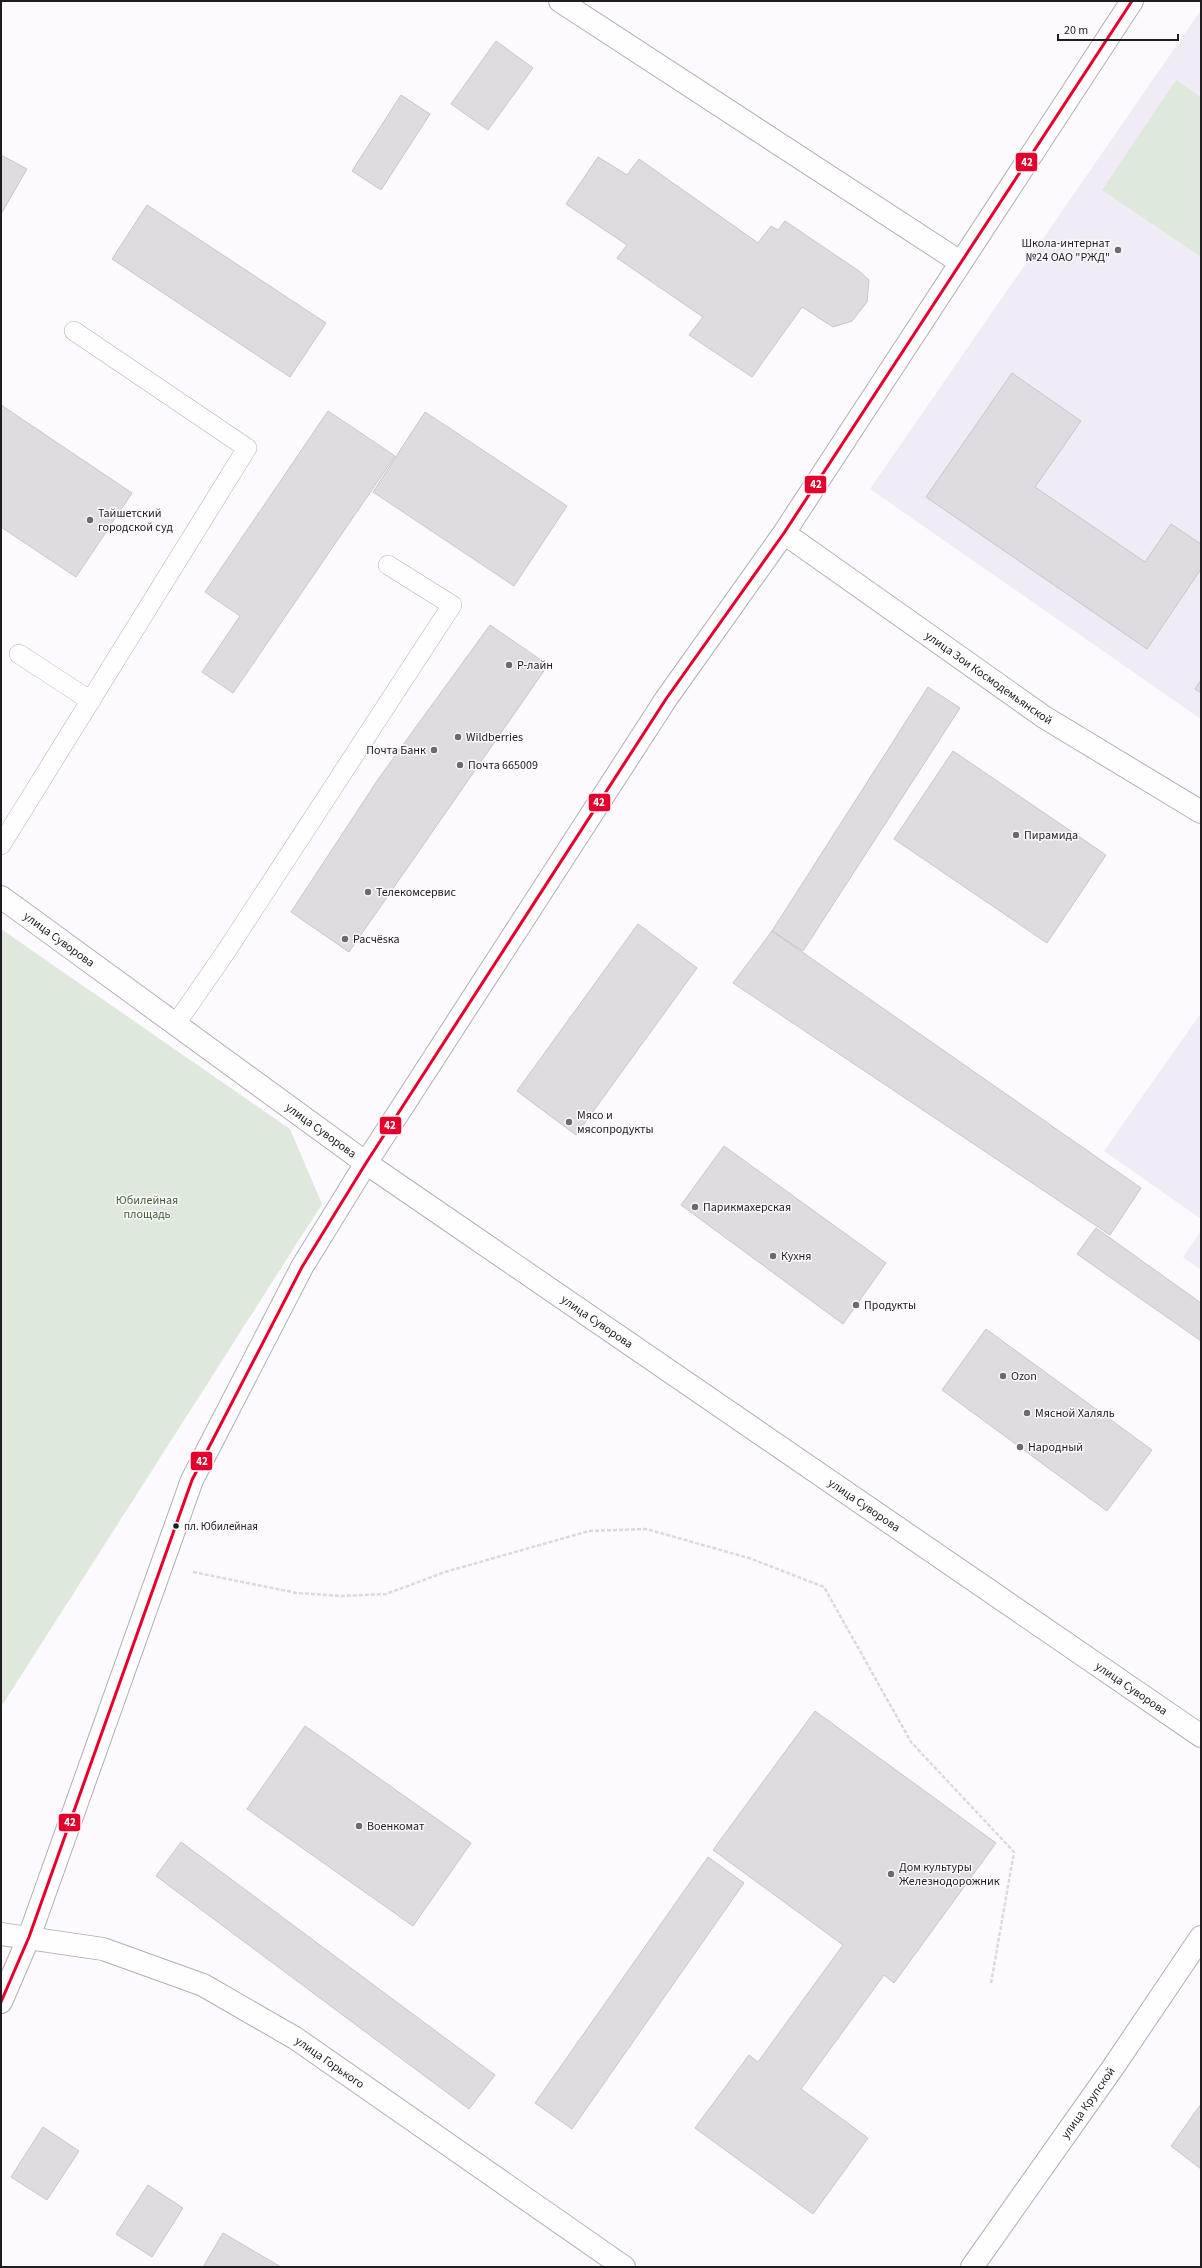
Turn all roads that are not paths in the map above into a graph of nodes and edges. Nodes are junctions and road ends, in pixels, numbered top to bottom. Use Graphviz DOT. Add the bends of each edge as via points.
graph roads {
  1 [pos="560,1"];
  2 [pos="1132,1"];
  3 [pos="960,262"];
  4 [pos="74,332"];
  5 [pos="784,533"];
  6 [pos="388,566"];
  7 [pos="19,654"];
  8 [pos="91,701"];
  9 [pos="1201,812"];
  10 [pos="1,845"];
  11 [pos="1,897"];
  12 [pos="175,1025"];
  13 [pos="366,1163"];
  14 [pos="1201,1736"];
  15 [pos="1,1934"];
  16 [pos="29,1937"];
  17 [pos="1201,1937"];
  18 [pos="1,2002"];
  19 [pos="624,2267"];
  20 [pos="972,2267"];
  1 -- 3 [label="street"];
  2 -- 3 [label="street"];
  3 -- 5 [label="street"];
  4 -- 8 [label="lane" via="247,448"];
  5 -- 9 [label="street, улица Зои Космодемьянской" via="1044,717"];
  5 -- 13 [label="street" via="666,699"];
  6 -- 12 [label="lane" via="452,605 225,953"];
  7 -- 8 [label="lane"];
  8 -- 10 [label="lane"];
  11 -- 12 [label="street, улица Суворова"];
  12 -- 13 [label="street, улица Суворова"];
  13 -- 14 [label="street, улица Суворова"];
  13 -- 16 [label="street" via="302,1267 192,1480"];
  15 -- 16 [label="street, улица Горького"];
  16 -- 18 [label="street"];
  16 -- 19 [label="street, улица Горького" via="104,1949 203,1985 295,2038"];
  17 -- 20 [label="street, улица Крупской" via="1114,2066"];
}
